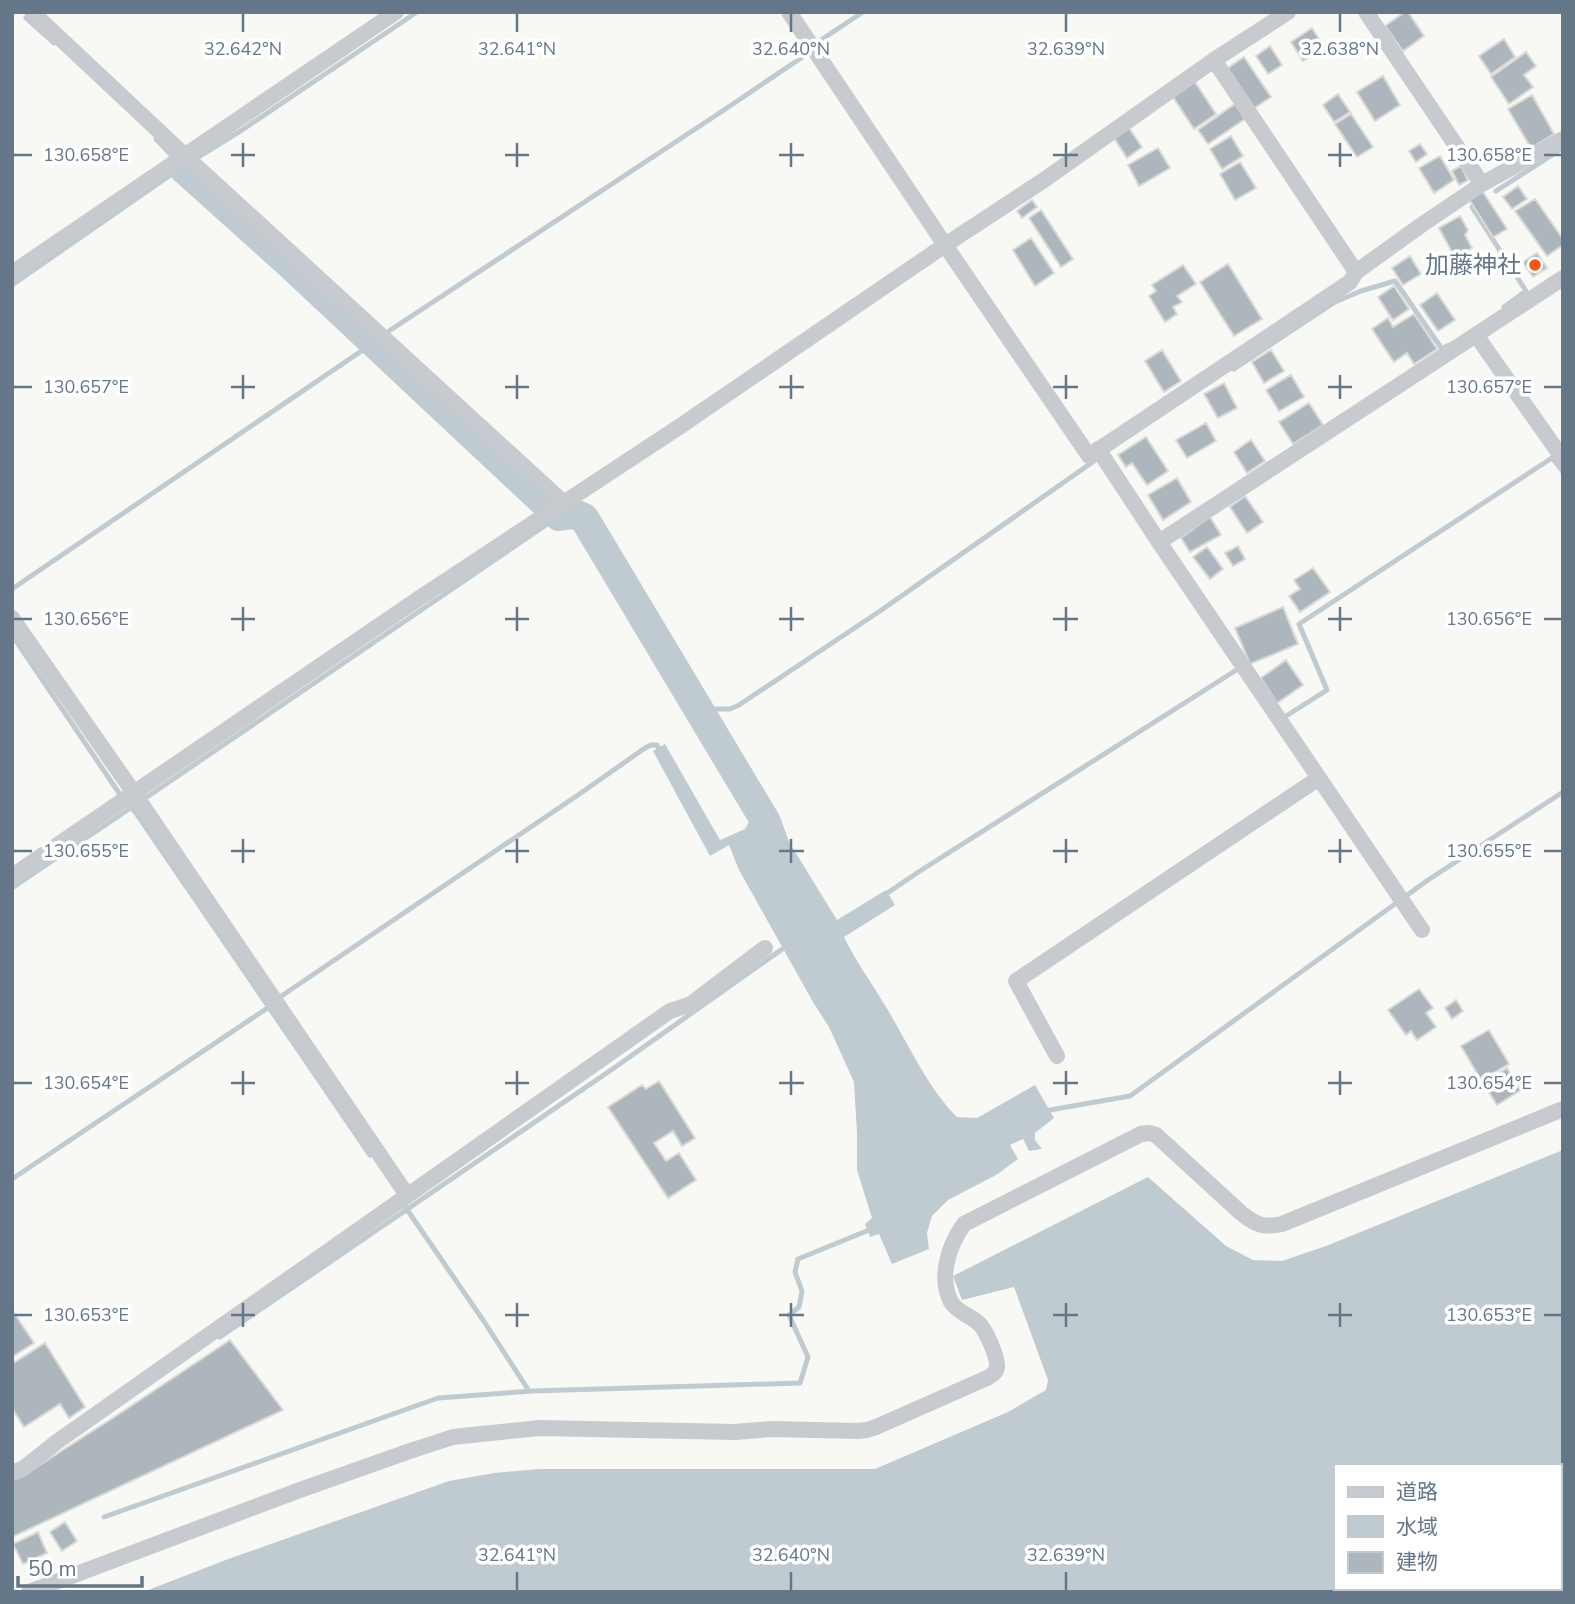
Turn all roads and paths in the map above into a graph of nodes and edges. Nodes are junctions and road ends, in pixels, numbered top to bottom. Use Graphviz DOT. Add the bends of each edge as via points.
graph roads {
  1 [pos="32,12"];
  2 [pos="396,12"];
  3 [pos="789,12"];
  4 [pos="1288,12"];
  5 [pos="1366,12"];
  6 [pos="1214,60"];
  7 [pos="1563,139"];
  8 [pos="183,160"];
  9 [pos="1482,184"];
  10 [pos="945,245"];
  11 [pos="1356,272"];
  12 [pos="12,273"];
  13 [pos="1563,278"];
  14 [pos="1476,335"];
  15 [pos="1101,453"];
  16 [pos="1560,455"];
  17 [pos="557,507"];
  18 [pos="1159,542"];
  19 [pos="12,618"];
  20 [pos="1319,778"];
  21 [pos="134,793"];
  22 [pos="12,876"];
  23 [pos="1422,930"];
  24 [pos="765,948"];
  25 [pos="1057,1056"];
  26 [pos="1563,1109"];
  27 [pos="407,1195"];
  28 [pos="12,1473"];
  29 [pos="29,1592"];
  1 -- 8 [label="street"];
  2 -- 8 [label="street"];
  3 -- 10 [label="street"];
  4 -- 6 [label="street"];
  5 -- 9 [label="street"];
  6 -- 10 [label="street"];
  6 -- 11 [label="street"];
  7 -- 9 [label="street"];
  8 -- 12 [label="street"];
  8 -- 17 [label="street"];
  9 -- 11 [label="street"];
  10 -- 15 [label="street" via="1089,456"];
  10 -- 17 [label="street"];
  11 -- 15 [label="street" via="1350,282"];
  13 -- 14 [label="street"];
  14 -- 16 [label="street"];
  14 -- 18 [label="street"];
  15 -- 18 [label="street"];
  17 -- 21 [label="street"];
  18 -- 20 [label="street"];
  19 -- 21 [label="street"];
  20 -- 23 [label="street"];
  20 -- 25 [label="street" via="1016,981"];
  21 -- 22 [label="street"];
  21 -- 27 [label="street"];
  24 -- 27 [label="street" via="691,1004 670,1011"];
  26 -- 29 [label="street" via="1269,1227 1255,1224 1241,1213 1156,1135 1141,1134 964,1224 951,1248 944,1280 951,1303 984,1329 996,1360 994,1374 876,1427 742,1432 539,1428 453,1437"];
  27 -- 28 [label="street"];
}
